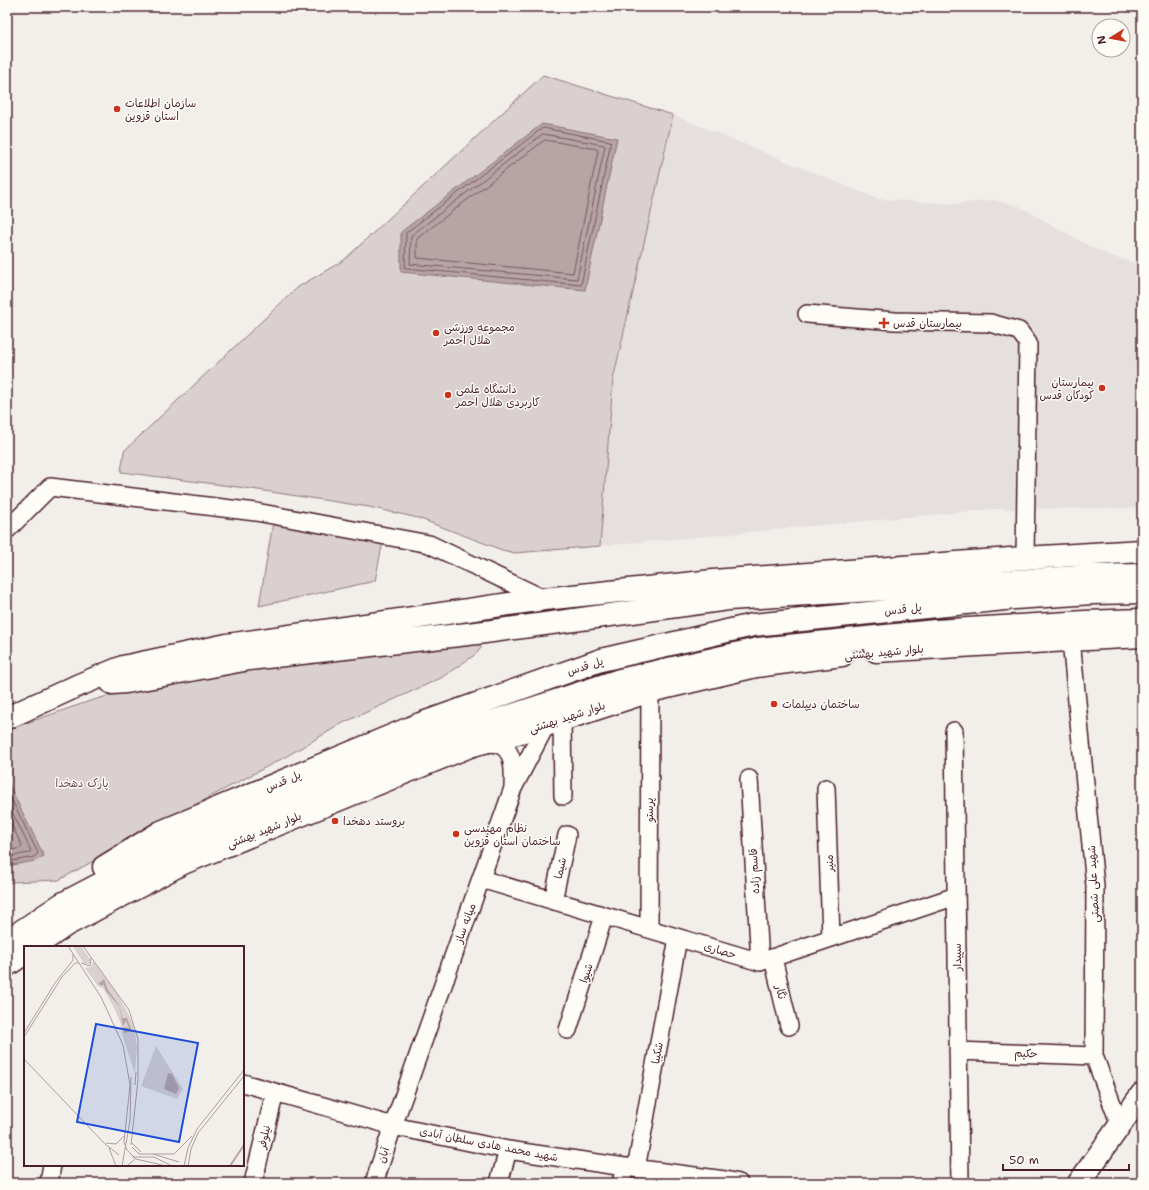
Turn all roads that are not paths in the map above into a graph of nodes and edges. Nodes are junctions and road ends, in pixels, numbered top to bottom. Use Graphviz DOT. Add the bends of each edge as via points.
graph roads {
  1 [pos="807,314"];
  2 [pos="7,530"];
  3 [pos="1142,552"];
  4 [pos="1024,558"];
  5 [pos="1142,575"];
  6 [pos="1013,589"];
  7 [pos="1142,592"];
  8 [pos="544,599"];
  9 [pos="1142,620"];
  10 [pos="1142,636"];
  11 [pos="1071,640"];
  12 [pos="79,684"];
  13 [pos="650,691"];
  14 [pos="7,718"];
  15 [pos="554,721"];
  16 [pos="954,731"];
  17 [pos="470,746"];
  18 [pos="749,779"];
  19 [pos="513,788"];
  20 [pos="826,788"];
  21 [pos="563,796"];
  22 [pos="567,835"];
  23 [pos="481,879"];
  24 [pos="77,896"];
  25 [pos="956,896"];
  26 [pos="553,901"];
  27 [pos="604,916"];
  28 [pos="649,929"];
  29 [pos="678,938"];
  30 [pos="831,938"];
  31 [pos="7,942"];
  32 [pos="35,946"];
  33 [pos="24,954"];
  34 [pos="766,960"];
  35 [pos="7,965"];
  36 [pos="789,1026"];
  37 [pos="568,1030"];
  38 [pos="958,1051"];
  39 [pos="1094,1056"];
  40 [pos="244,1083"];
  41 [pos="275,1092"];
  42 [pos="1142,1094"];
  43 [pos="1120,1125"];
  44 [pos="393,1126"];
  45 [pos="508,1150"];
  46 [pos="52,1166"];
  47 [pos="627,1173"];
  48 [pos="48,1183"];
  49 [pos="253,1183"];
  50 [pos="374,1183"];
  51 [pos="499,1183"];
  52 [pos="739,1183"];
  53 [pos="960,1183"];
  54 [pos="1079,1183"];
  1 -- 4 [label="street" via="895,321 990,323 1019,331 1028,343"];
  2 -- 8 [label="street" via="50,487 248,512 429,544"];
  3 -- 4 [label="main road"];
  4 -- 8 [label="main road" via="713,581"];
  5 -- 6 [label="main road, پل قدس" via="1093,576"];
  6 -- 7 [label="main road, پل قدس" via="1093,593"];
  6 -- 12 [label="main road, پل قدس" via="728,599 485,632 249,659 126,682"];
  6 -- 24 [label="main road, پل قدس" via="753,625 601,660 420,724 161,832 86,879"];
  8 -- 12 [label="main road" via="227,644 122,667"];
  9 -- 24 [label="main road, پل قدس" via="935,631 758,649 620,680 424,744 177,844"];
  10 -- 11 [label="main road, بلوار شهید بهشتی"];
  11 -- 13 [label="main road, بلوار شهید بهشتی" via="859,653 756,666"];
  11 -- 39 [label="street, شهید علی شصتی" via="1095,886"];
  12 -- 14 [label="main road"];
  13 -- 15 [label="main road, بلوار شهید بهشتی"];
  13 -- 28 [label="street, پرستو"];
  15 -- 17 [label="main road, بلوار شهید بهشتی"];
  15 -- 19 [label="street, میانه ساز"];
  15 -- 21 [label="street"];
  16 -- 25 [label="street, سپیدار"];
  17 -- 19 [label="street" via="499,743 506,748 514,771"];
  17 -- 32 [label="main road, بلوار شهید بهشتی" via="183,863 66,925"];
  18 -- 34 [label="street, قاسم زاده"];
  19 -- 23 [label="street, میانه ساز"];
  20 -- 30 [label="street, منیر"];
  22 -- 26 [label="street, شیما"];
  23 -- 26 [label="street, حصاری"];
  23 -- 44 [label="street, میانه ساز"];
  24 -- 31 [label="main road, پل قدس"];
  25 -- 30 [label="street"];
  25 -- 38 [label="street, سپیدار"];
  26 -- 27 [label="street, حصاری"];
  27 -- 28 [label="street, حصاری"];
  27 -- 37 [label="street, شیوا"];
  28 -- 29 [label="street, حصاری"];
  29 -- 34 [label="street, حصاری"];
  29 -- 47 [label="street, شکیبا"];
  30 -- 34 [label="street"];
  33 -- 35 [label="main road"];
  34 -- 36 [label="street, نگار"];
  38 -- 39 [label="street, حکیم"];
  38 -- 53 [label="street, سپیدار"];
  39 -- 43 [label="street, شهید علی شصتی"];
  40 -- 41 [label="street, شهید محمد هادی سلطان آبادی"];
  41 -- 44 [label="street, شهید محمد هادی سلطان آبادی"];
  41 -- 49 [label="street, نیلوفر"];
  42 -- 43 [label="main road"];
  43 -- 54 [label="main road"];
  44 -- 45 [label="street, شهید محمد هادی سلطان آبادی"];
  44 -- 50 [label="street, آبان"];
  45 -- 47 [label="street, شهید محمد هادی سلطان آبادی"];
  45 -- 51 [label="street"];
  46 -- 48 [label="street"];
  47 -- 52 [label="street, شهید محمد هادی سلطان آبادی"];
}
